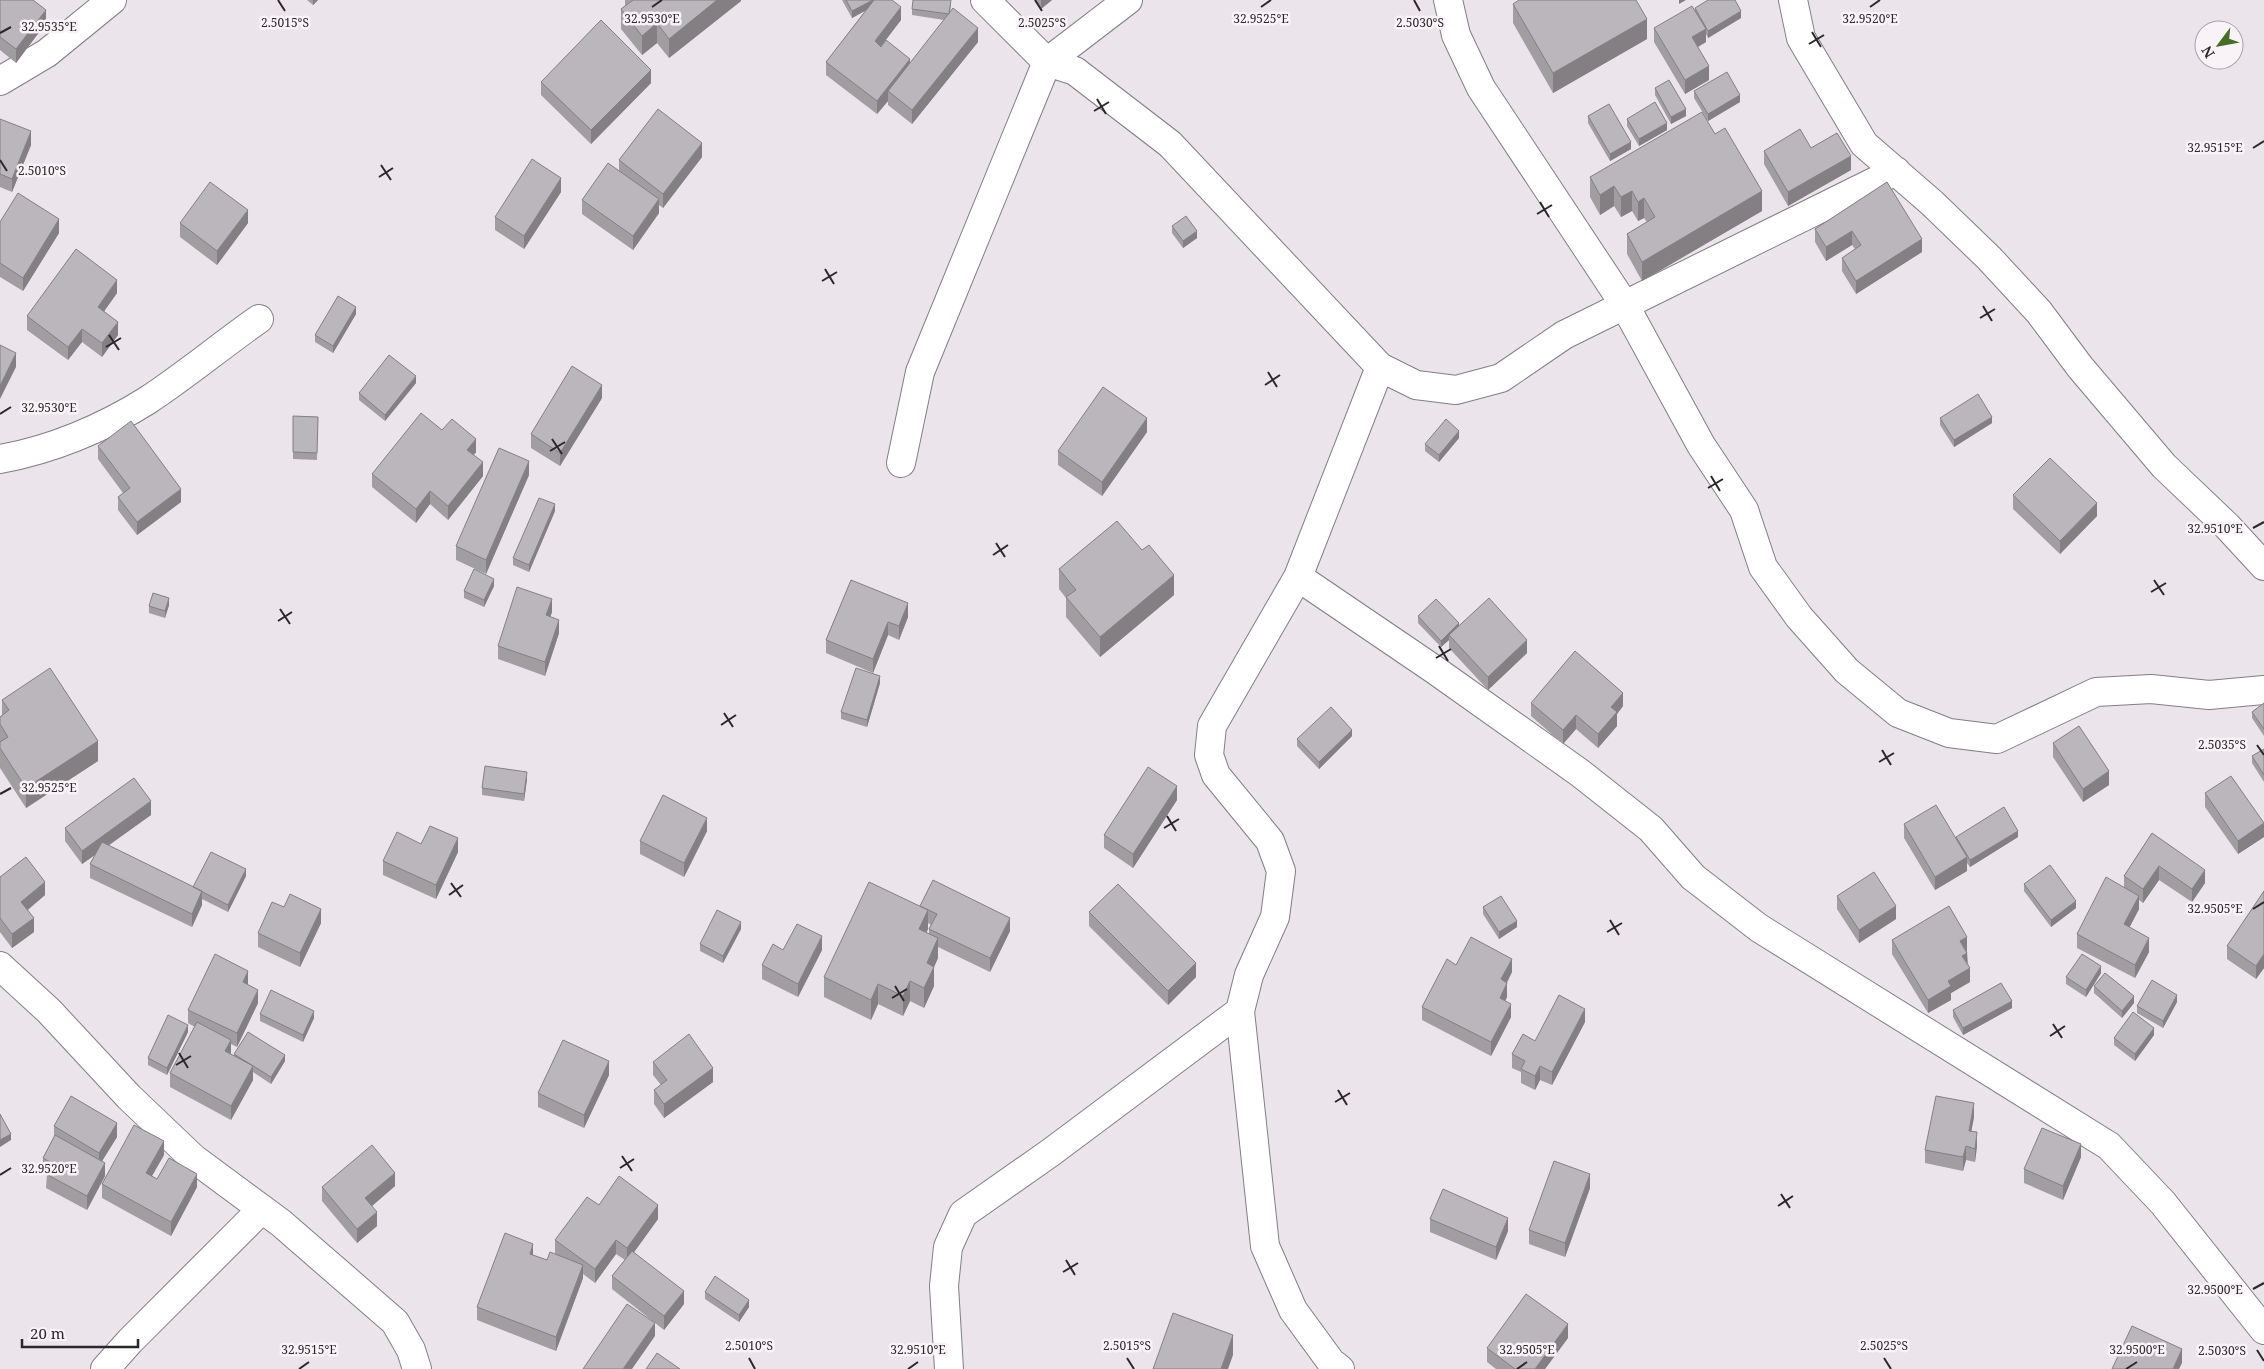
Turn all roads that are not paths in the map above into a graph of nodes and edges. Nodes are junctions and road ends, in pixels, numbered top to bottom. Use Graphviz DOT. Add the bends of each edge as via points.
graph roads {
  1 [pos="112,0"];
  2 [pos="985,0"];
  3 [pos="1128,0"];
  4 [pos="1448,0"];
  5 [pos="1793,0"];
  6 [pos="1047,62"];
  7 [pos="0,81"];
  8 [pos="1896,171"];
  9 [pos="1624,304"];
  10 [pos="259,319"];
  11 [pos="1380,367"];
  12 [pos="0,459"];
  13 [pos="901,463"];
  14 [pos="2264,566"];
  15 [pos="1298,577"];
  16 [pos="2264,690"];
  17 [pos="0,966"];
  18 [pos="1240,1011"];
  19 [pos="262,1209"];
  20 [pos="2264,1330"];
  21 [pos="105,1369"];
  22 [pos="417,1369"];
  23 [pos="949,1369"];
  24 [pos="1340,1369"];
  1 -- 7 [label="street" via="47,54"];
  2 -- 6 [label="street"];
  3 -- 6 [label="street"];
  4 -- 9 [label="street" via="1456,35 1481,88"];
  5 -- 8 [label="street" via="1801,38 1830,88 1864,144"];
  6 -- 11 [label="street" via="1075,71 1170,144"];
  6 -- 13 [label="street" via="920,372"];
  8 -- 9 [label="street"];
  8 -- 14 [label="street" via="1989,258 2038,312 2164,466"];
  9 -- 11 [label="street" via="1564,335 1501,378 1456,390 1416,385"];
  9 -- 16 [label="street" via="1701,445 1744,510 1763,568 1799,617 1847,671 1898,713 1949,733 1997,739 2096,692 2151,689 2209,695"];
  10 -- 12 [label="street" via="147,400 83,434"];
  11 -- 15 [label="street"];
  15 -- 18 [label="street" via="1212,726 1209,755 1216,775 1270,842 1280,871 1275,918 1249,975"];
  15 -- 20 [label="street" via="1580,773 1651,829 1693,877 1759,928 2110,1146 2163,1203"];
  17 -- 19 [label="street" via="193,1158"];
  18 -- 23 [label="street" via="963,1214 948,1247 944,1286"];
  18 -- 24 [label="street" via="1265,1246 1293,1310 1331,1362"];
  19 -- 21 [label="street"];
  19 -- 22 [label="street" via="395,1322 411,1350"];
}
